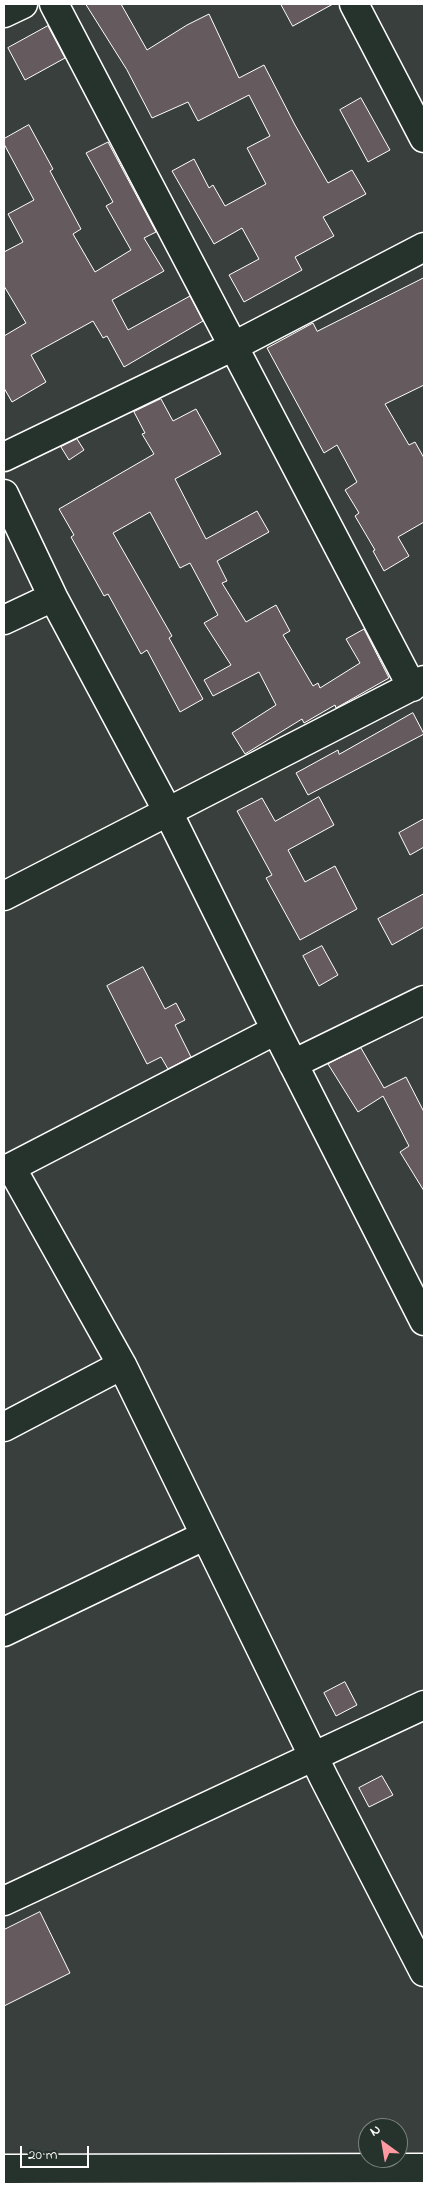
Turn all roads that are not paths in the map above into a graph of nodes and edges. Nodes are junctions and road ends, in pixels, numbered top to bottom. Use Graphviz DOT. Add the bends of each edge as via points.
graph roads {
  1 [pos="23,4"];
  2 [pos="54,4"];
  3 [pos="354,4"];
  4 [pos="4,13"];
  5 [pos="424,138"];
  6 [pos="424,247"];
  7 [pos="234,346"];
  8 [pos="4,457"];
  9 [pos="4,494"];
  10 [pos="53,597"];
  11 [pos="4,620"];
  12 [pos="418,684"];
  13 [pos="168,812"];
  14 [pos="4,896"];
  15 [pos="424,1000"];
  16 [pos="276,1030"];
  17 [pos="293,1064"];
  18 [pos="8,1169"];
  19 [pos="424,1321"];
  20 [pos="122,1365"];
  21 [pos="4,1427"];
  22 [pos="204,1536"];
  23 [pos="4,1632"];
  24 [pos="424,1705"];
  25 [pos="314,1756"];
  26 [pos="4,1901"];
  27 [pos="424,1972"];
  28 [pos="424,2168"];
  29 [pos="4,2170"];
  1 -- 4 [label="street"];
  2 -- 7 [label="street"];
  3 -- 5 [label="street"];
  6 -- 7 [label="street"];
  7 -- 8 [label="street"];
  7 -- 12 [label="street"];
  9 -- 10 [label="street"];
  10 -- 11 [label="street"];
  10 -- 13 [label="street"];
  12 -- 13 [label="street"];
  13 -- 14 [label="street"];
  13 -- 16 [label="street"];
  15 -- 17 [label="street"];
  16 -- 17 [label="street"];
  16 -- 18 [label="street"];
  17 -- 19 [label="street"];
  18 -- 20 [label="street"];
  20 -- 21 [label="street"];
  20 -- 22 [label="street"];
  22 -- 23 [label="street"];
  22 -- 25 [label="street"];
  24 -- 25 [label="street"];
  25 -- 26 [label="street"];
  25 -- 27 [label="street"];
  28 -- 29 [label="street"];
}
